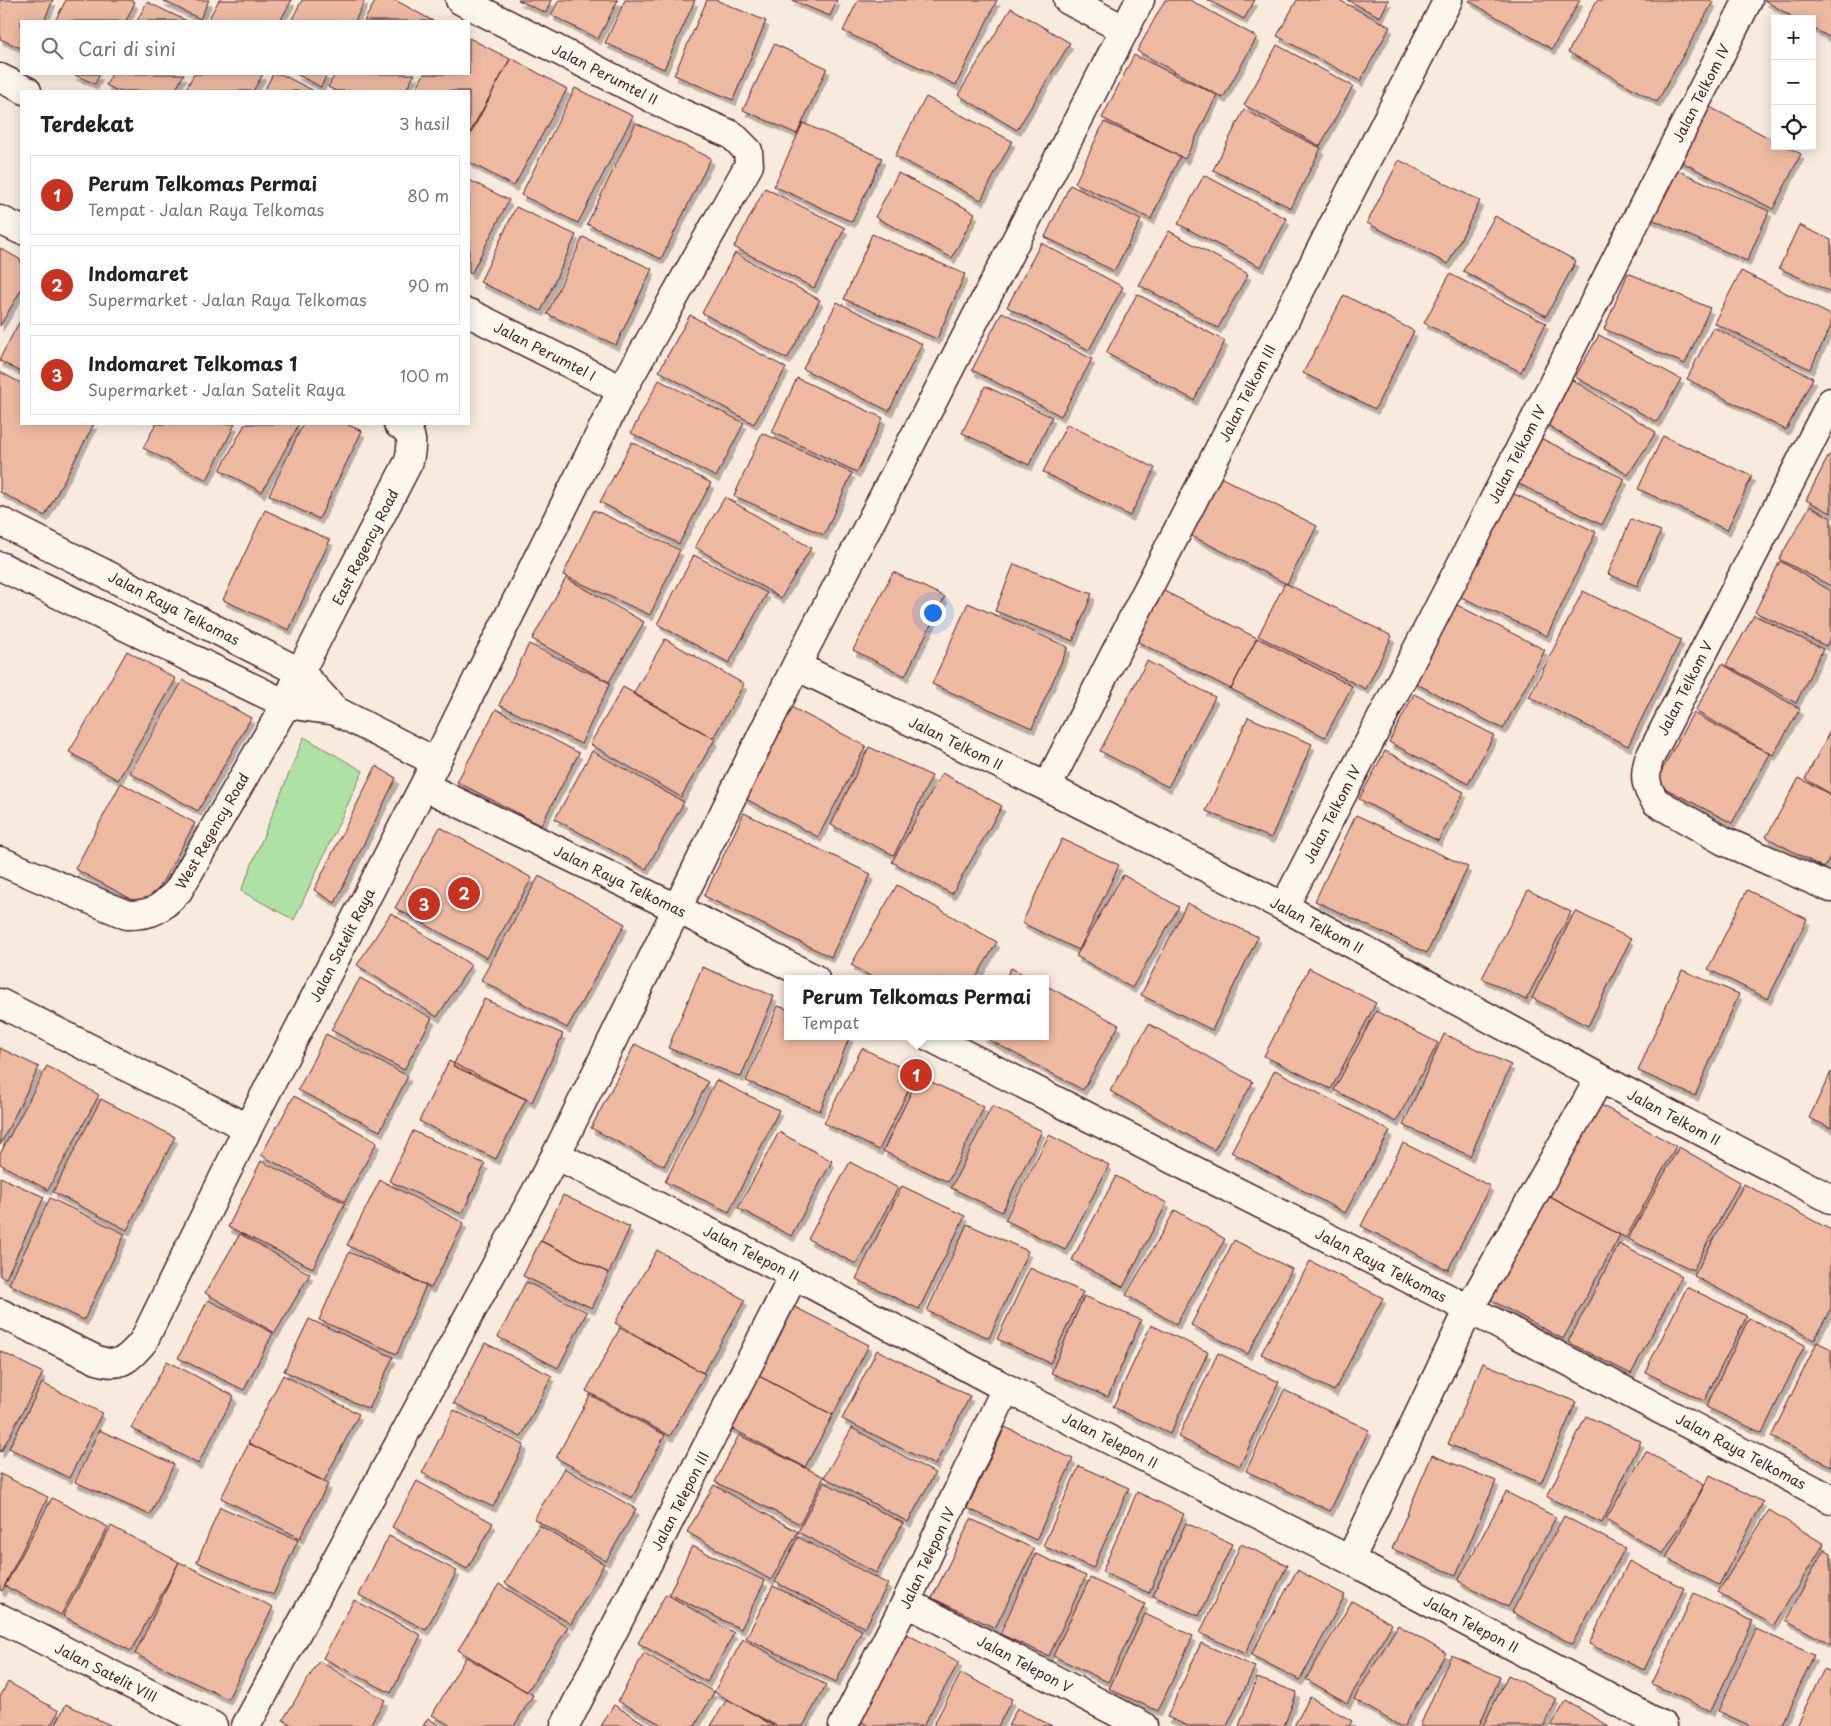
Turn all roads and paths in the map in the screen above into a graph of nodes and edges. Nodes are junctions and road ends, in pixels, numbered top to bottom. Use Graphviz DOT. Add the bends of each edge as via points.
graph roads {
  1 [pos="460,0"];
  2 [pos="1068,0"];
  3 [pos="1140,0"];
  4 [pos="1448,0"];
  5 [pos="1748,0"];
  6 [pos="1125,30"];
  7 [pos="0,78"];
  8 [pos="25,90"];
  9 [pos="748,151"];
  10 [pos="0,220"];
  11 [pos="20,230"];
  12 [pos="470,314"];
  13 [pos="622,390"];
  14 [pos="1831,402"];
  15 [pos="400,425"];
  16 [pos="0,521"];
  17 [pos="0,566"];
  18 [pos="796,666"];
  19 [pos="300,672"];
  20 [pos="286,704"];
  21 [pos="336,711"];
  22 [pos="430,774"];
  23 [pos="1047,787"];
  24 [pos="0,861"];
  25 [pos="1831,888"];
  26 [pos="1284,907"];
  27 [pos="678,909"];
  28 [pos="807,975"];
  29 [pos="0,1003"];
  30 [pos="936,1040"];
  31 [pos="1600,1078"];
  32 [pos="248,1128"];
  33 [pos="556,1155"];
  34 [pos="1831,1199"];
  35 [pos="794,1276"];
  36 [pos="1468,1310"];
  37 [pos="0,1313"];
  38 [pos="1006,1388"];
  39 [pos="1831,1499"];
  40 [pos="1350,1560"];
  41 [pos="906,1602"];
  42 [pos="0,1618"];
  43 [pos="213,1726"];
  44 [pos="246,1726"];
  45 [pos="565,1726"];
  46 [pos="843,1726"];
  47 [pos="1143,1726"];
  48 [pos="1663,1726"];
  1 -- 9 [label="street, Jalan Perumtel II" via="681,113 732,135"];
  2 -- 6 [label="street"];
  3 -- 6 [label="street"];
  4 -- 23 [label="street, Jalan Telkom III"];
  5 -- 26 [label="street, Jalan Telkom IV"];
  6 -- 18 [label="street"];
  7 -- 8 [label="street"];
  9 -- 13 [label="street, Jalan Satelit Raya" via="749,165"];
  10 -- 11 [label="street"];
  12 -- 13 [label="street, Jalan Perumtel I"];
  13 -- 22 [label="street, Jalan Satelit Raya"];
  14 -- 25 [label="street, Jalan Telkom V" via="1649,759 1645,781 1656,802 1724,841"];
  15 -- 19 [label="street, East Regency Road" via="411,434 409,461"];
  16 -- 19 [label="street, Jalan Raya Telkomas"];
  17 -- 20 [label="street, Jalan Raya Telkomas"];
  18 -- 23 [label="street, Jalan Telkom II"];
  18 -- 27 [label="street"];
  19 -- 20 [label="street, West Regency Road"];
  19 -- 21 [label="street, Jalan Raya Telkomas"];
  20 -- 21 [label="street, Jalan Raya Telkomas"];
  20 -- 24 [label="street, West Regency Road" via="178,890 157,909 145,915 127,915"];
  21 -- 22 [label="street, Jalan Raya Telkomas"];
  22 -- 27 [label="street, Jalan Raya Telkomas"];
  22 -- 32 [label="street, Jalan Satelit Raya"];
  23 -- 26 [label="street, Jalan Telkom II"];
  26 -- 31 [label="street, Jalan Telkom II"];
  27 -- 28 [label="street, Jalan Raya Telkomas"];
  27 -- 33 [label="street"];
  29 -- 32 [label="street"];
  30 -- 36 [label="street, Jalan Raya Telkomas"];
  31 -- 34 [label="street, Jalan Telkom II"];
  31 -- 36 [label="street"];
  32 -- 37 [label="street, Jalan Satelit Raya" via="154,1321 143,1342 129,1358 112,1365"];
  33 -- 35 [label="street, Jalan Telepon II"];
  33 -- 44 [label="street"];
  35 -- 38 [label="street, Jalan Telepon II"];
  35 -- 45 [label="street, Jalan Telepon III"];
  36 -- 39 [label="street, Jalan Raya Telkomas"];
  36 -- 40 [label="street"];
  38 -- 40 [label="street, Jalan Telepon II"];
  38 -- 41 [label="street, Jalan Telepon IV"];
  40 -- 48 [label="street, Jalan Telepon II"];
  41 -- 46 [label="street, Jalan Telepon IV"];
  41 -- 47 [label="street, Jalan Telepon V"];
  42 -- 43 [label="street, Jalan Satelit VIII"];
}
